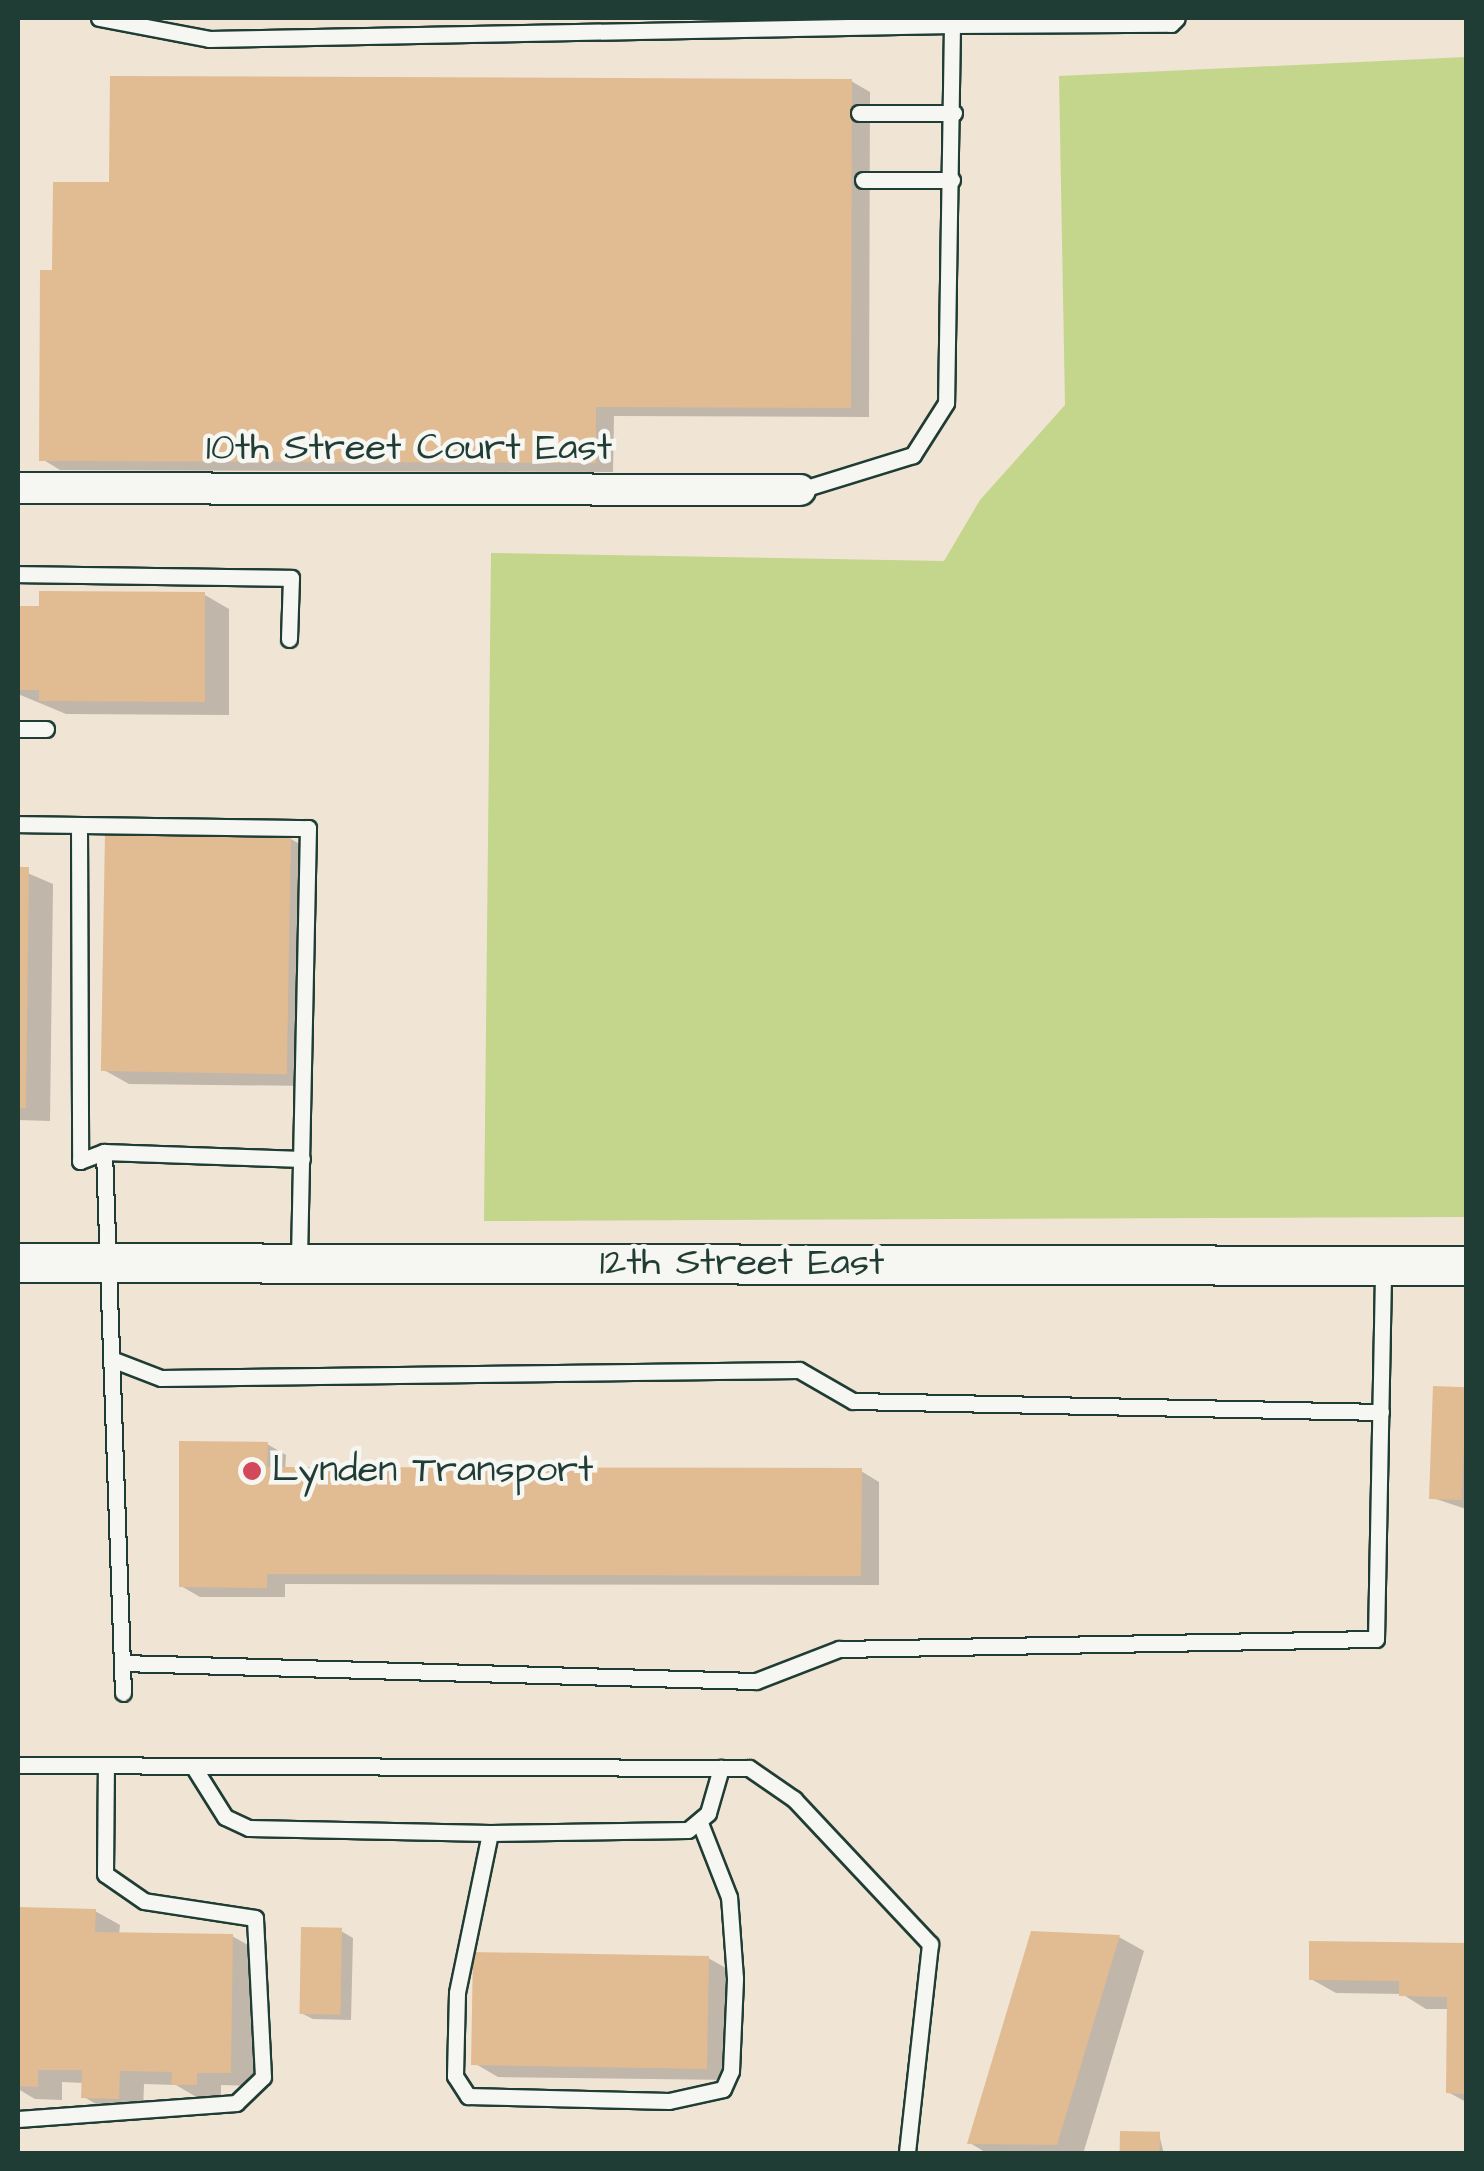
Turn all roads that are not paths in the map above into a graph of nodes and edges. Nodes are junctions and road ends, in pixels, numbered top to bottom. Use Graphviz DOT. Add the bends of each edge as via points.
graph roads {
  1 [pos="99,18"];
  2 [pos="1177,18"];
  3 [pos="952,21"];
  4 [pos="859,113"];
  5 [pos="954,113"];
  6 [pos="863,180"];
  7 [pos="952,180"];
  8 [pos="18,488"];
  9 [pos="800,490"];
  10 [pos="18,574"];
  11 [pos="290,640"];
  12 [pos="46,729"];
  13 [pos="18,730"];
  14 [pos="18,824"];
  15 [pos="79,826"];
  16 [pos="104,1152"];
  17 [pos="302,1159"];
  18 [pos="18,1263"];
  19 [pos="299,1263"];
  20 [pos="104,1264"];
  21 [pos="1383,1266"];
  22 [pos="1466,1266"];
  23 [pos="114,1360"];
  24 [pos="1380,1412"];
  25 [pos="122,1663"];
  26 [pos="123,1693"];
  27 [pos="18,1765"];
  28 [pos="106,1765"];
  29 [pos="194,1766"];
  30 [pos="721,1768"];
  31 [pos="700,1823"];
  32 [pos="490,1833"];
  33 [pos="18,2118"];
  34 [pos="907,2154"];
  1 -- 3 [label="lane" via="209,39"];
  2 -- 3 [label="lane" via="1171,24"];
  3 -- 5 [label="lane"];
  4 -- 5 [label="lane"];
  5 -- 7 [label="lane"];
  6 -- 7 [label="lane"];
  7 -- 9 [label="lane" via="946,403 914,455"];
  8 -- 9 [label="street, 10th Street Court East"];
  10 -- 11 [label="lane" via="291,578"];
  12 -- 13 [label="lane"];
  14 -- 15 [label="lane"];
  15 -- 16 [label="lane" via="80,1161"];
  15 -- 17 [label="lane" via="308,828"];
  16 -- 17 [label="lane"];
  16 -- 20 [label="lane"];
  17 -- 19 [label="lane"];
  18 -- 20 [label="street, 12th Street East"];
  19 -- 20 [label="street, 12th Street East"];
  19 -- 21 [label="street, 12th Street East"];
  20 -- 23 [label="lane"];
  21 -- 22 [label="street, 12th Street East"];
  21 -- 24 [label="lane"];
  23 -- 24 [label="lane" via="161,1378 799,1370 852,1401"];
  23 -- 25 [label="lane"];
  24 -- 25 [label="lane" via="1376,1638 839,1649 756,1681"];
  25 -- 26 [label="lane"];
  27 -- 28 [label="lane"];
  28 -- 29 [label="lane"];
  28 -- 33 [label="lane" via="105,1874 144,1901 255,1918 263,2077 236,2103"];
  29 -- 30 [label="lane"];
  29 -- 32 [label="lane" via="225,1817 250,1828"];
  30 -- 31 [label="lane"];
  30 -- 34 [label="lane" via="750,1768 794,1799 930,1944"];
  31 -- 32 [label="lane" via="649,1833"];
  31 -- 32 [label="lane" via="729,1897 735,1978 730,2071 723,2089 669,2101 468,2096 455,2076 456,1994"];
}
